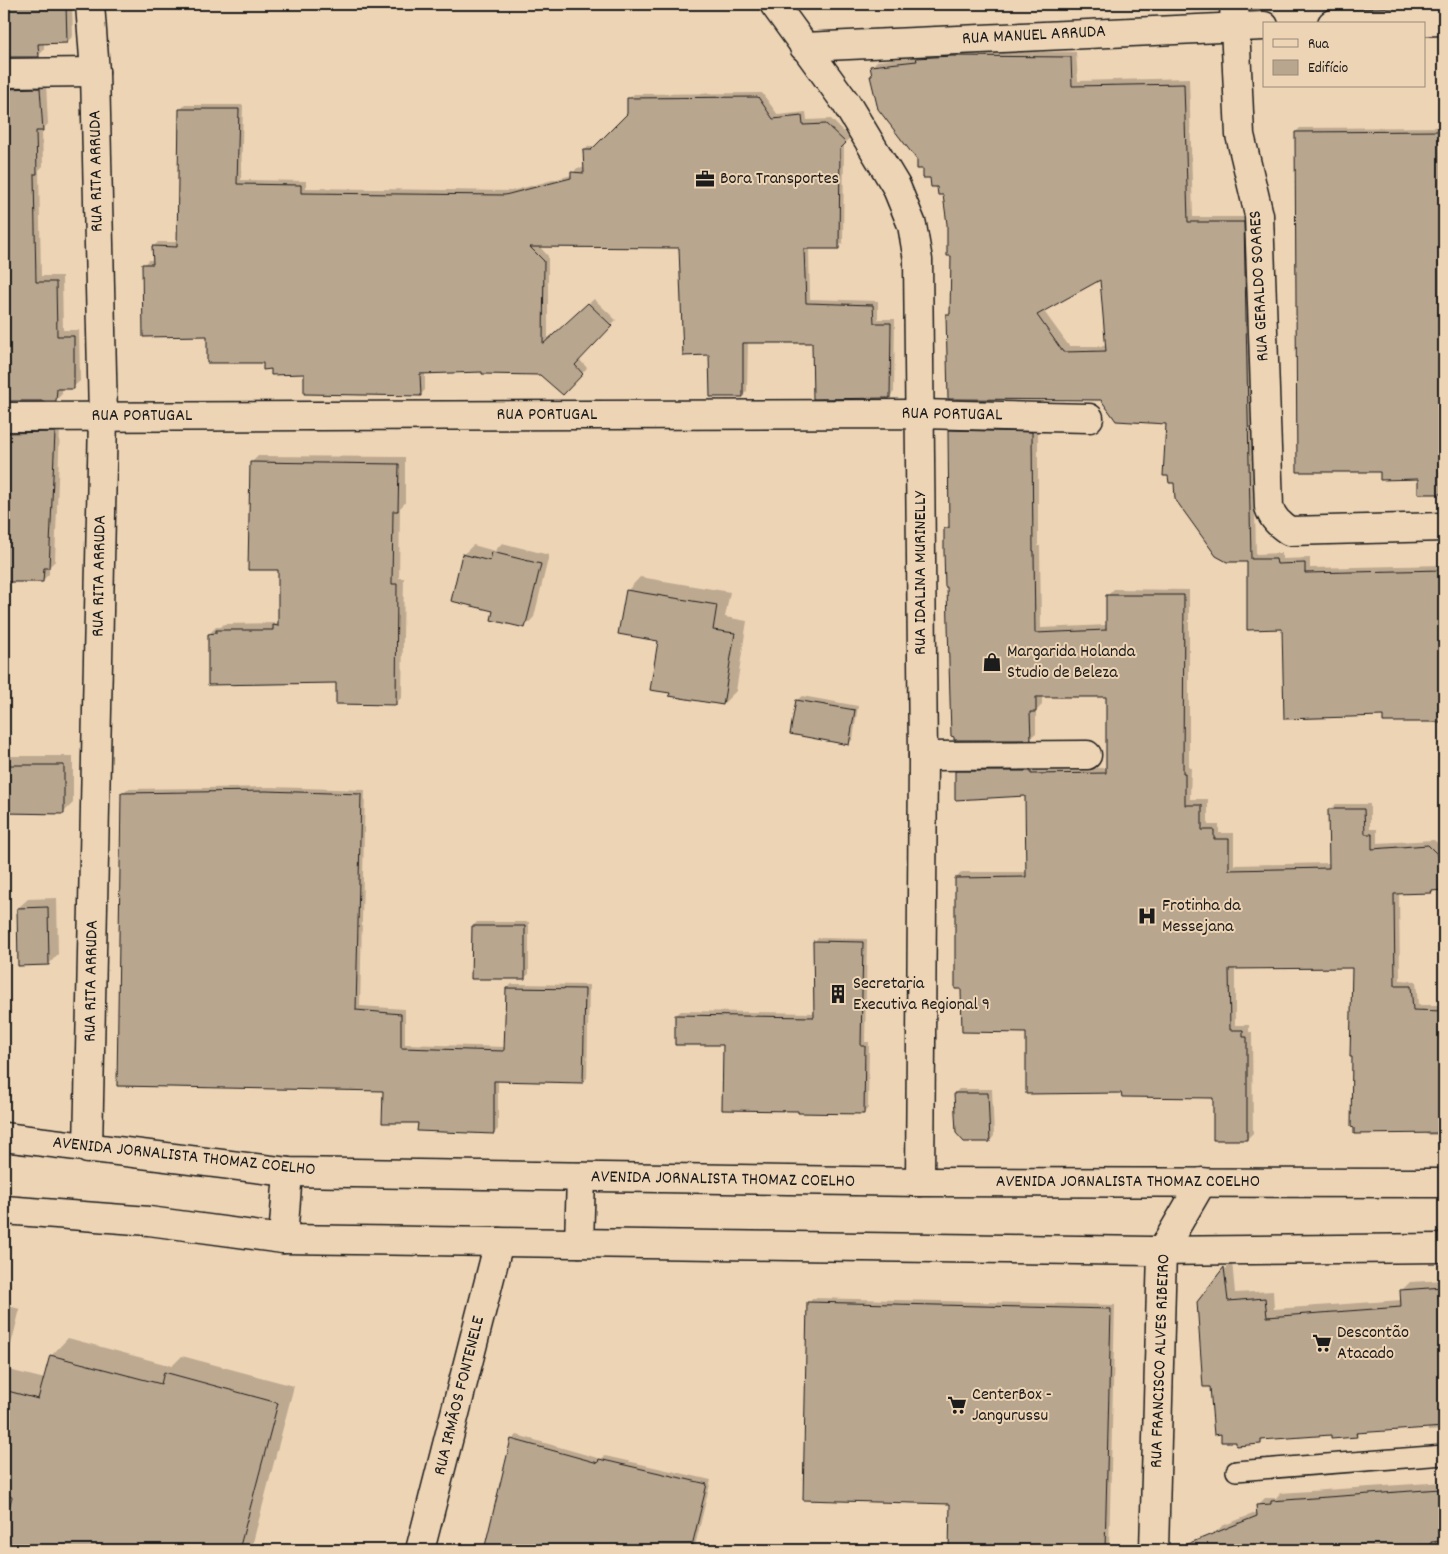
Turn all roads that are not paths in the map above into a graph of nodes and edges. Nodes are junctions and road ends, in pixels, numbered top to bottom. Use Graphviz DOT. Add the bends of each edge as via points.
graph roads {
  1 [pos="90,4"];
  2 [pos="774,4"];
  3 [pos="1234,15"];
  4 [pos="1444,20"];
  5 [pos="1388,22"];
  6 [pos="1263,26"];
  7 [pos="804,47"];
  8 [pos="94,72"];
  9 [pos="4,73"];
  10 [pos="920,414"];
  11 [pos="103,416"];
  12 [pos="4,417"];
  13 [pos="1090,418"];
  14 [pos="1444,527"];
  15 [pos="1087,755"];
  16 [pos="923,756"];
  17 [pos="4,1137"];
  18 [pos="88,1148"];
  19 [pos="288,1172"];
  20 [pos="581,1177"];
  21 [pos="920,1182"];
  22 [pos="1202,1182"];
  23 [pos="1444,1183"];
  24 [pos="4,1210"];
  25 [pos="283,1239"];
  26 [pos="499,1242"];
  27 [pos="579,1243"];
  28 [pos="1444,1248"];
  29 [pos="1162,1251"];
  30 [pos="1444,1455"];
  31 [pos="1236,1471"];
  32 [pos="420,1550"];
  33 [pos="1154,1550"];
  1 -- 8 [label="street, RUA RITA ARRUDA"];
  2 -- 7 [label="street, RUA IDALINA MURINELLY"];
  3 -- 6 [label="street, RUA MANUEL ARRUDA"];
  3 -- 7 [label="street, RUA MANUEL ARRUDA"];
  3 -- 14 [label="street, RUA GERALDO SOARES" via="1240,135 1259,215 1269,507 1275,521 1289,530"];
  4 -- 5 [label="street"];
  7 -- 10 [label="street, RUA IDALINA MURINELLY" via="846,103 896,186 912,225 918,260"];
  8 -- 9 [label="street"];
  8 -- 11 [label="street, RUA RITA ARRUDA"];
  10 -- 11 [label="street, RUA PORTUGAL"];
  10 -- 13 [label="street, RUA PORTUGAL"];
  10 -- 16 [label="street, RUA IDALINA MURINELLY"];
  11 -- 12 [label="street, RUA PORTUGAL"];
  11 -- 18 [label="street, RUA RITA ARRUDA"];
  15 -- 16 [label="street"];
  16 -- 21 [label="street, RUA IDALINA MURINELLY"];
  17 -- 18 [label="street, AVENIDA JORNALISTA THOMAZ COELHO"];
  18 -- 19 [label="street, AVENIDA JORNALISTA THOMAZ COELHO"];
  19 -- 20 [label="street, AVENIDA JORNALISTA THOMAZ COELHO"];
  19 -- 25 [label="street"];
  20 -- 21 [label="street, AVENIDA JORNALISTA THOMAZ COELHO"];
  20 -- 27 [label="street"];
  21 -- 22 [label="street, AVENIDA JORNALISTA THOMAZ COELHO"];
  22 -- 23 [label="street, AVENIDA JORNALISTA THOMAZ COELHO"];
  22 -- 29 [label="street, RUA FRANCISCO ALVES RIBEIRO"];
  24 -- 25 [label="street" via="149,1221"];
  25 -- 26 [label="street"];
  26 -- 27 [label="street"];
  26 -- 32 [label="street, RUA IRMÃOS FONTENELE"];
  27 -- 29 [label="street"];
  28 -- 29 [label="street"];
  29 -- 33 [label="street, RUA FRANCISCO ALVES RIBEIRO"];
  30 -- 31 [label="lane"];
}
